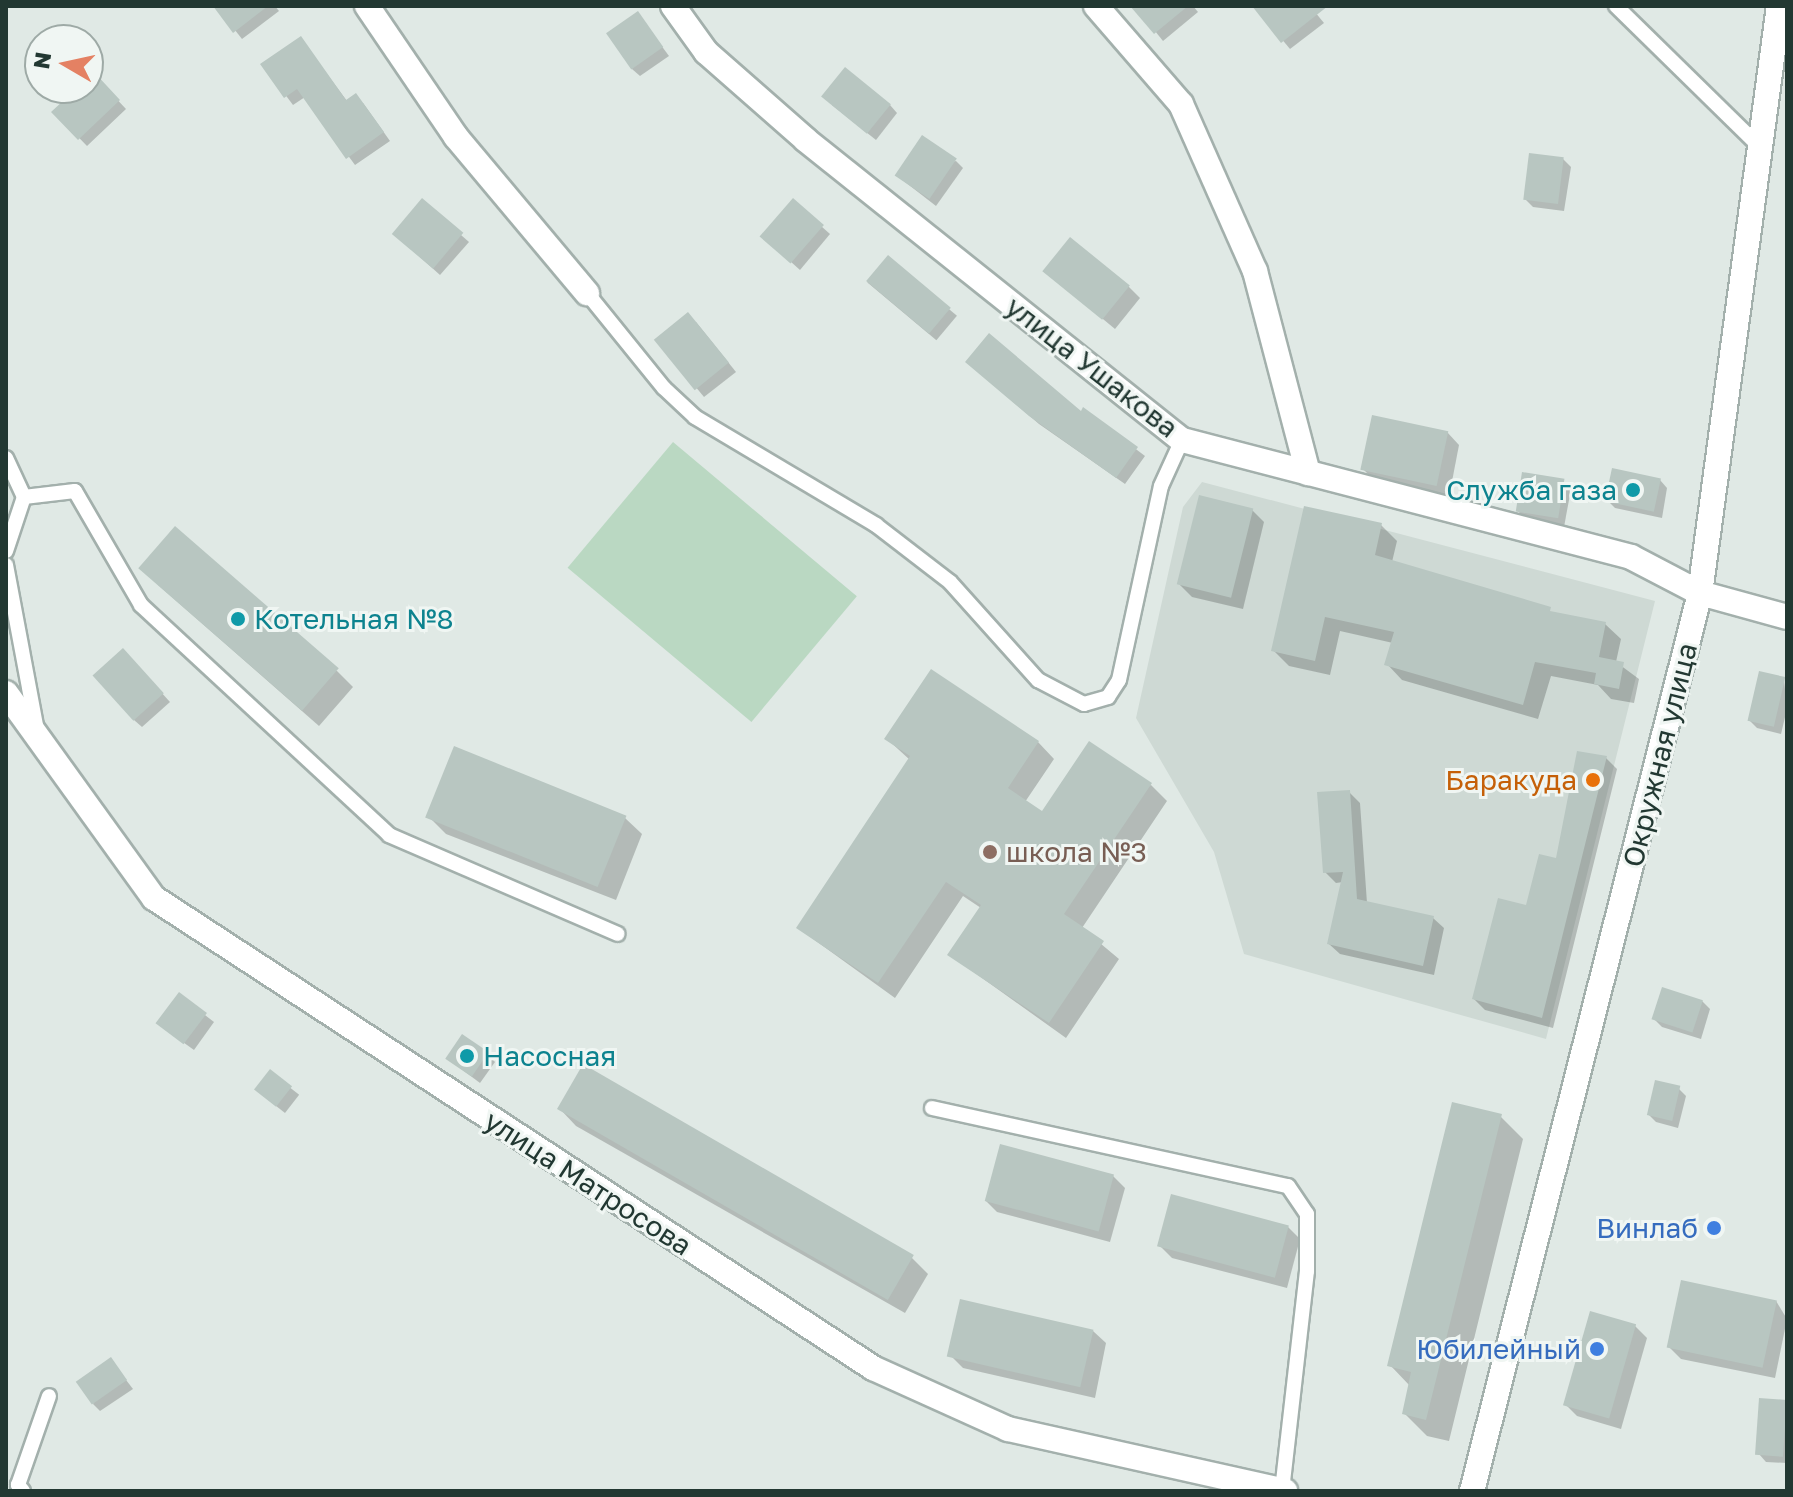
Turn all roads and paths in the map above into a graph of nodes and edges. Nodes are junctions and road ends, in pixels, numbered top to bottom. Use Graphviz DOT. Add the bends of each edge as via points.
graph roads {
  1 [pos="367,6"];
  2 [pos="673,6"];
  3 [pos="1096,6"];
  4 [pos="1616,6"];
  5 [pos="1779,6"];
  6 [pos="1760,147"];
  7 [pos="587,293"];
  8 [pos="1182,440"];
  9 [pos="6,458"];
  10 [pos="1308,473"];
  11 [pos="24,497"];
  12 [pos="6,551"];
  13 [pos="6,565"];
  14 [pos="1700,593"];
  15 [pos="1787,617"];
  16 [pos="6,693"];
  17 [pos="38,735"];
  18 [pos="618,934"];
  19 [pos="932,1108"];
  20 [pos="49,1396"];
  21 [pos="23,1491"];
  22 [pos="1284,1491"];
  23 [pos="1472,1491"];
  1 -- 7 [label="street" via="456,137"];
  2 -- 8 [label="street, улица Ушакова" via="706,52 806,140"];
  3 -- 10 [label="street" via="1181,104 1255,271"];
  4 -- 6 [label="lane"];
  5 -- 6 [label="street, Окружная улица"];
  6 -- 14 [label="street, Окружная улица"];
  7 -- 8 [label="lane" via="664,388 695,417 876,525 950,582 1038,680 1084,704 1108,697 1119,680 1161,486"];
  8 -- 10 [label="street, улица Ушакова"];
  9 -- 11 [label="lane"];
  10 -- 14 [label="street, улица Ушакова" via="1631,557"];
  11 -- 12 [label="lane"];
  11 -- 18 [label="lane" via="75,491 141,605 389,835"];
  13 -- 17 [label="lane"];
  14 -- 15 [label="street, улица Ушакова"];
  14 -- 23 [label="street, Окружная улица"];
  16 -- 17 [label="street, улица Матросова"];
  17 -- 22 [label="street, улица Матросова" via="154,898 873,1368 1008,1429"];
  19 -- 22 [label="lane" via="1288,1186 1307,1214 1307,1271"];
  20 -- 21 [label="lane" via="18,1485"];
}
